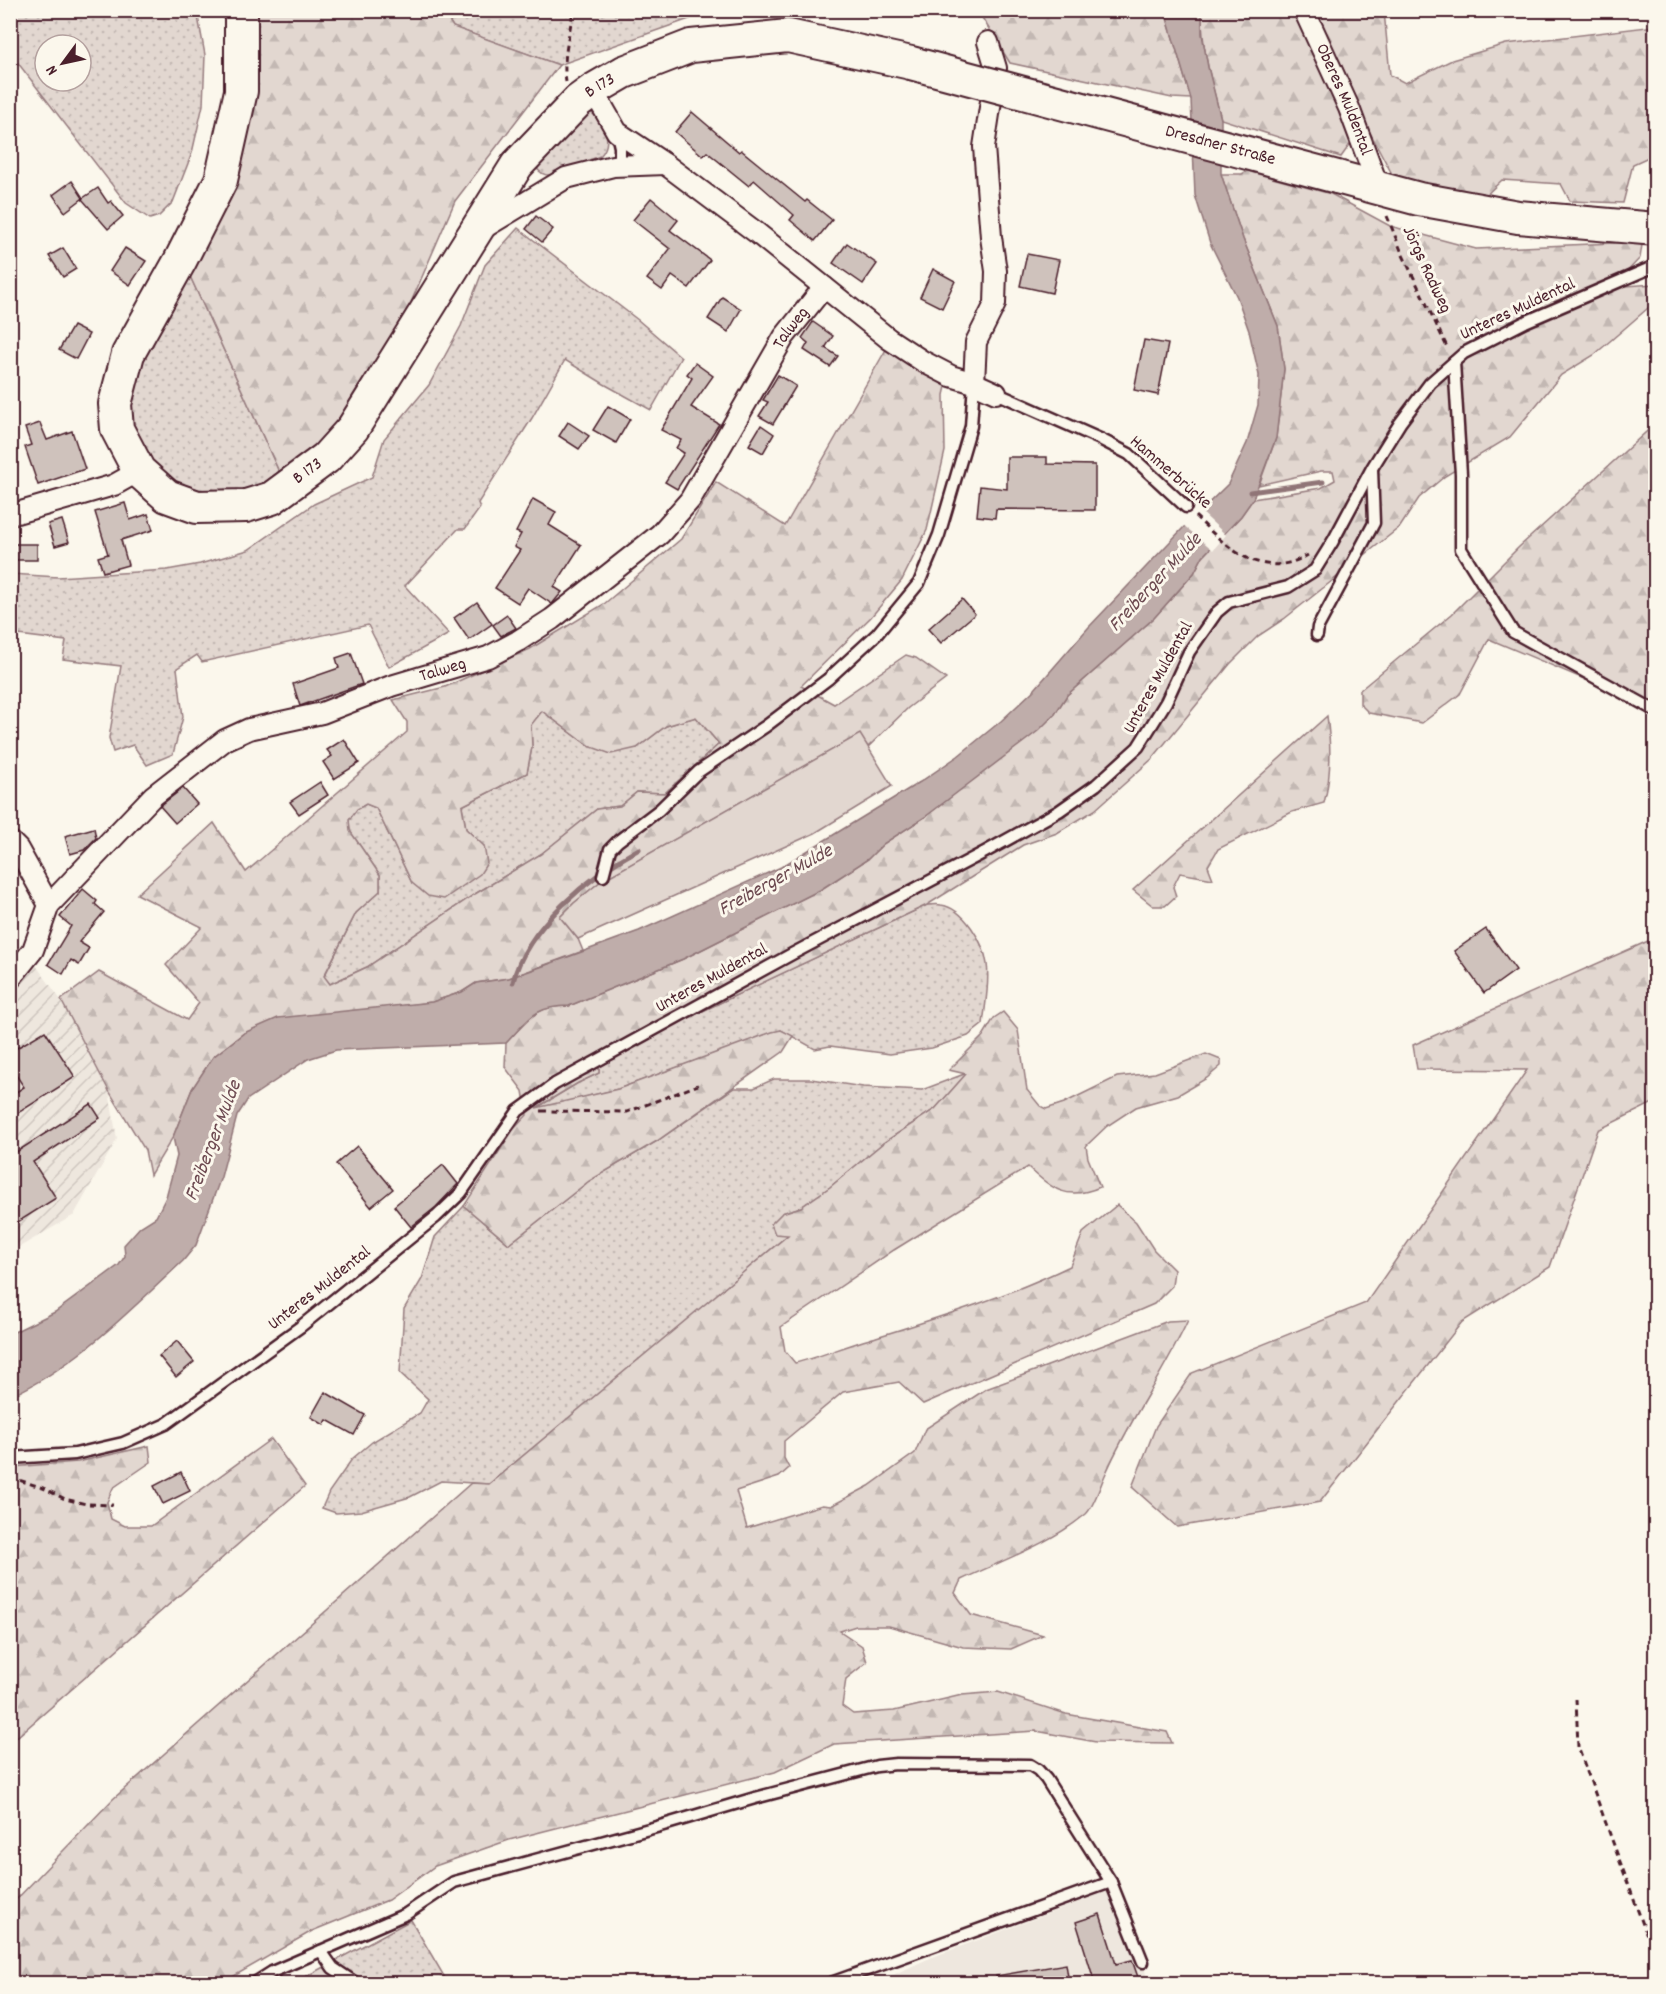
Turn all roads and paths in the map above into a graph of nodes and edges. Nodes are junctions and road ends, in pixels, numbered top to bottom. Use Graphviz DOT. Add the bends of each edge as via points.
graph roads {
  1 [pos="241,10"];
  2 [pos="573,10"];
  3 [pos="1304,10"];
  4 [pos="788,36"];
  5 [pos="988,42"];
  6 [pos="586,95"];
  7 [pos="617,132"];
  8 [pos="665,164"];
  9 [pos="613,166"];
  10 [pos="1379,189"];
  11 [pos="1656,229"];
  12 [pos="473,235"];
  13 [pos="1656,264"];
  14 [pos="824,287"];
  15 [pos="1454,362"];
  16 [pos="974,383"];
  17 [pos="996,393"];
  18 [pos="1372,468"];
  19 [pos="139,471"];
  20 [pos="1186,507"];
  21 [pos="10,515"];
  22 [pos="1333,541"];
  23 [pos="1317,635"];
  24 [pos="1656,711"];
  25 [pos="10,841"];
  26 [pos="603,876"];
  27 [pos="49,905"];
  28 [pos="10,979"];
  29 [pos="698,1085"];
  30 [pos="518,1111"];
  31 [pos="10,1458"];
  32 [pos="10,1477"];
  33 [pos="112,1505"];
  34 [pos="1576,1699"];
  35 [pos="1111,1882"];
  36 [pos="321,1951"];
  37 [pos="1656,1960"];
  38 [pos="1143,1962"];
  39 [pos="253,1983"];
  40 [pos="357,1983"];
  41 [pos="828,1983"];
  1 -- 19 [label="main road, B 173 / B 173" via="241,91 221,180 128,354 115,404 117,429"];
  2 -- 6 [label="path" via="564,63 566,81"];
  3 -- 10 [label="street, Oberes Muldental" via="1349,108"];
  4 -- 6 [label="main road, B 173 / B 173" via="691,46 624,72"];
  4 -- 10 [label="main road, Dresdner Straße / B 173, bridge" via="911,63"];
  5 -- 16 [label="street" via="996,68 984,147 996,271 995,304 976,342"];
  6 -- 7 [label="street"];
  6 -- 12 [label="main road, B 173 / B 173" via="517,165"];
  7 -- 8 [label="street"];
  7 -- 9 [label="lane" via="620,156"];
  8 -- 9 [label="street"];
  8 -- 14 [label="street"];
  9 -- 12 [label="street" via="566,178"];
  10 -- 11 [label="main road, Dresdner Straße / B 173" via="1518,217"];
  10 -- 15 [label="path, Jörgs Radweg" via="1390,226"];
  12 -- 19 [label="main road, B 173 / B 173" via="353,428 326,458 272,498 246,506 197,507 167,496"];
  13 -- 15 [label="lane, Unteres Muldental" via="1464,352"];
  14 -- 16 [label="street" via="924,362"];
  14 -- 27 [label="street, Talweg" via="784,337 690,500 660,534 618,568 552,619 488,657 391,686 322,713 249,729 225,740 153,796"];
  15 -- 18 [label="lane, Unteres Muldental" via="1430,383"];
  15 -- 24 [label="lane" via="1461,549 1513,632"];
  16 -- 17 [label="street"];
  16 -- 26 [label="lane" via="971,426 939,535 919,583 877,634 828,679 698,772 659,810 618,840 610,849"];
  17 -- 20 [label="lane, Hammerbrücke" via="1130,454"];
  18 -- 22 [label="lane, Unteres Muldental"];
  18 -- 23 [label="lane" via="1374,523"];
  19 -- 21 [label="street" via="114,485"];
  20 -- 22 [label="path, Hammerbrücke" via="1243,558 1276,565 1298,561"];
  22 -- 30 [label="lane, Unteres Muldental" via="1315,570 1288,587 1229,602 1216,612 1189,652 1166,702 1138,747 1096,785 985,852 555,1084"];
  25 -- 27 [label="street"];
  27 -- 28 [label="street, Talweg" via="30,957"];
  29 -- 30 [label="path" via="627,1112"];
  30 -- 31 [label="lane, Unteres Muldental" via="461,1193 436,1217 300,1327 166,1424 123,1443 75,1454"];
  32 -- 33 [label="path" via="65,1499"];
  34 -- 37 [label="path" via="1578,1747"];
  35 -- 36 [label="lane" via="1046,1779 1030,1765 896,1764 755,1798 454,1882 406,1914"];
  35 -- 38 [label="lane"];
  35 -- 41 [label="lane"];
  36 -- 39 [label="lane"];
  36 -- 40 [label="lane" via="333,1968"];
}
